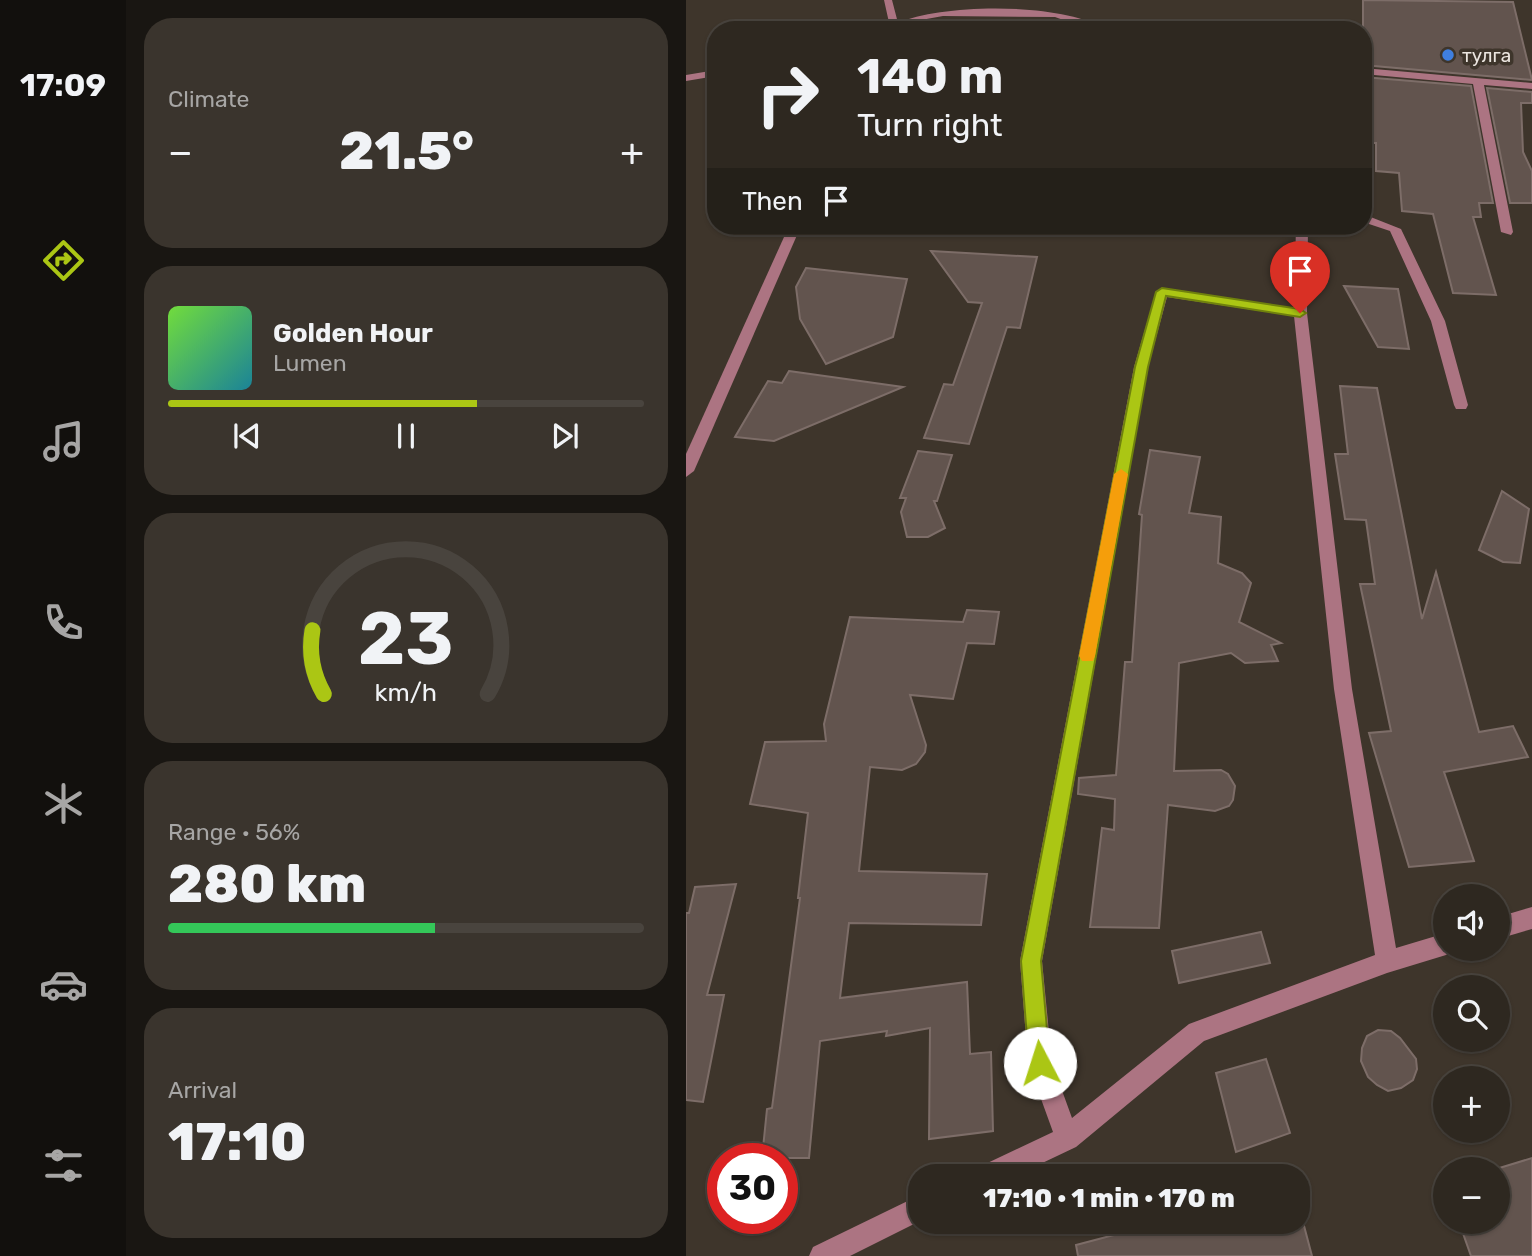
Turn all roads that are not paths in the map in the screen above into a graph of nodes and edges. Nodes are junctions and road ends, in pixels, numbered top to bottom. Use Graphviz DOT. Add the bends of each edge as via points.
graph roads {
  1 [pos="888,0"];
  2 [pos="892,21"];
  3 [pos="911,21"];
  4 [pos="1077,21"];
  5 [pos="1372,72"];
  6 [pos="707,74"];
  7 [pos="686,78"];
  8 [pos="1478,81"];
  9 [pos="1532,86"];
  10 [pos="1372,221"];
  11 [pos="1507,232"];
  12 [pos="791,235"];
  13 [pos="1302,235"];
  14 [pos="1300,313"];
  15 [pos="1461,405"];
  16 [pos="686,471"];
  17 [pos="1532,918"];
  18 [pos="1510,924"];
  19 [pos="1433,948"];
  20 [pos="1387,961"];
  21 [pos="1067,1138"];
  22 [pos="1013,1164"];
  23 [pos="908,1214"];
  24 [pos="821,1256"];
  1 -- 2 [label="street"];
  3 -- 4 [label="street" via="943,13 1056,13"];
  5 -- 8 [label="street"];
  6 -- 7 [label="street"];
  8 -- 9 [label="street"];
  8 -- 11 [label="street"];
  10 -- 15 [label="street" via="1395,229 1438,321"];
  12 -- 16 [label="street"];
  13 -- 14 [label="street"];
  14 -- 20 [label="street" via="1343,689"];
  14 -- 21 [label="street" via="1162,292 1141,367 1031,961 1040,1063"];
  17 -- 18 [label="street"];
  19 -- 20 [label="street"];
  20 -- 21 [label="street" via="1197,1032"];
  21 -- 22 [label="street"];
  23 -- 24 [label="street"];
}
